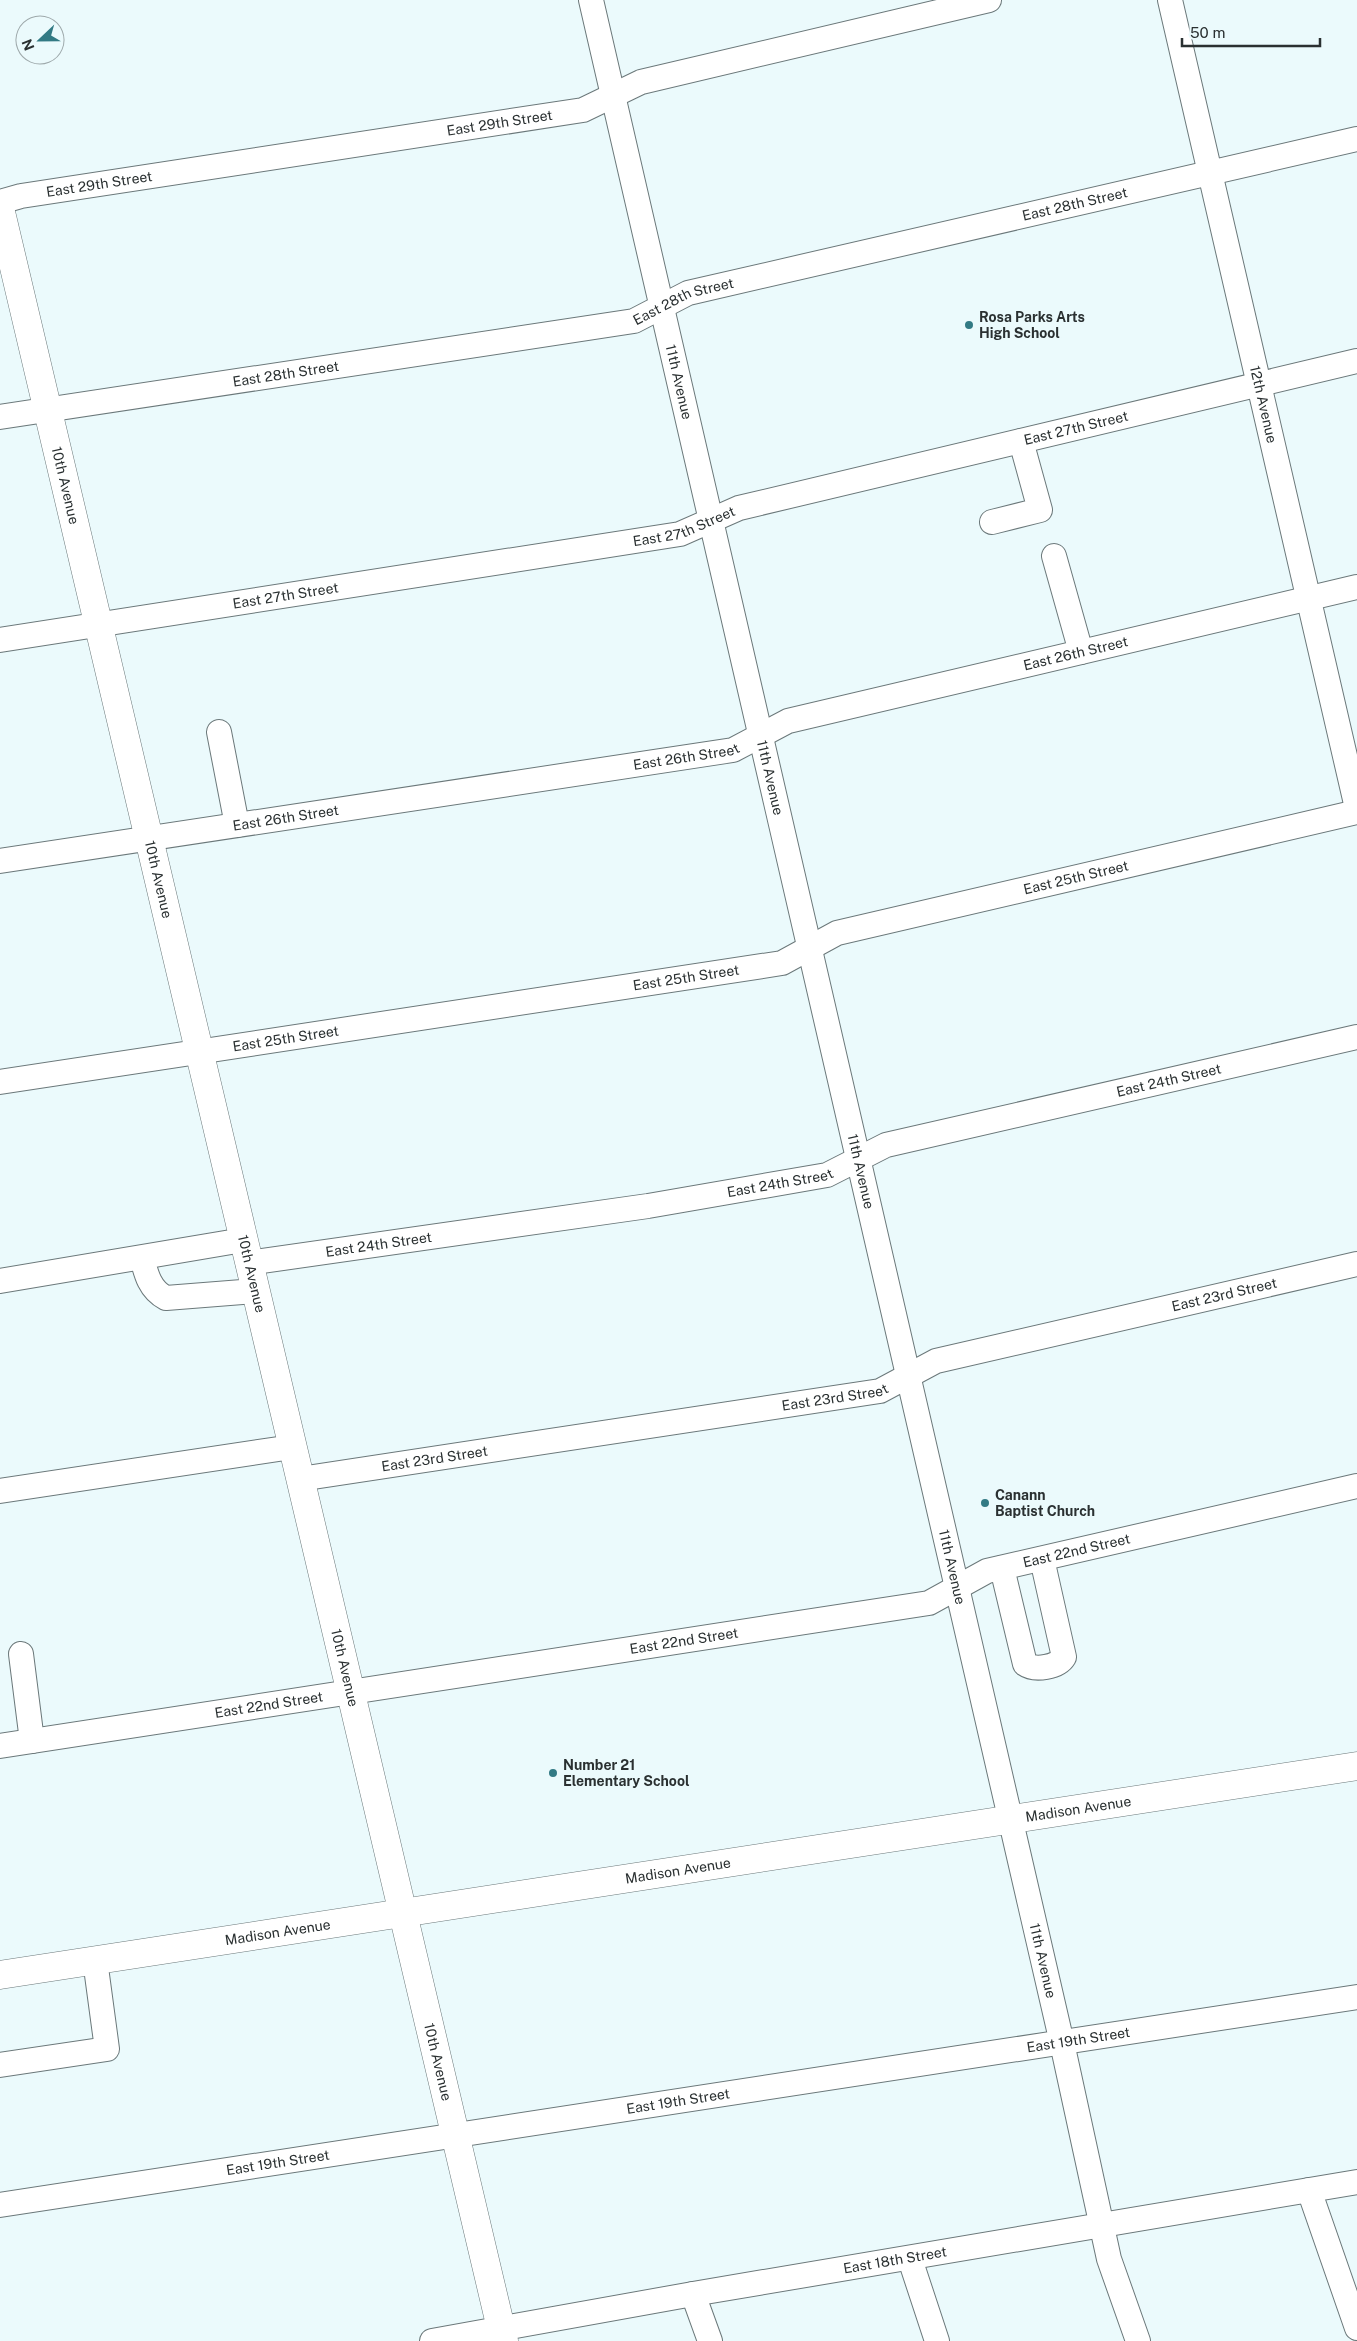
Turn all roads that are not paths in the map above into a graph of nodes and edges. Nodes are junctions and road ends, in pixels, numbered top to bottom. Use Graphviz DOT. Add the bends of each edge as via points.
graph roads {
  1 [pos="591,0"];
  2 [pos="989,0"];
  3 [pos="1170,0"];
  4 [pos="613,95"];
  5 [pos="1357,139"];
  6 [pos="1209,172"];
  7 [pos="0,202"];
  8 [pos="0,208"];
  9 [pos="662,306"];
  10 [pos="1357,361"];
  11 [pos="1257,384"];
  12 [pos="48,410"];
  13 [pos="0,417"];
  14 [pos="1021,441"];
  15 [pos="711,520"];
  16 [pos="992,522"];
  17 [pos="1054,556"];
  18 [pos="1357,587"];
  19 [pos="1308,598"];
  20 [pos="98,625"];
  21 [pos="0,640"];
  22 [pos="1081,652"];
  23 [pos="219,732"];
  24 [pos="761,735"];
  25 [pos="1357,808"];
  26 [pos="1357,812"];
  27 [pos="236,825"];
  28 [pos="148,838"];
  29 [pos="0,861"];
  30 [pos="810,947"];
  31 [pos="1357,1037"];
  32 [pos="198,1052"];
  33 [pos="0,1082"];
  34 [pos="859,1159"];
  35 [pos="246,1252"];
  36 [pos="142,1258"];
  37 [pos="1357,1264"];
  38 [pos="0,1281"];
  39 [pos="255,1291"];
  40 [pos="908,1375"];
  41 [pos="292,1448"];
  42 [pos="300,1479"];
  43 [pos="1357,1486"];
  44 [pos="0,1491"];
  45 [pos="1042,1558"];
  46 [pos="1002,1568"];
  47 [pos="957,1587"];
  48 [pos="21,1654"];
  49 [pos="350,1693"];
  50 [pos="32,1741"];
  51 [pos="0,1746"];
  52 [pos="1357,1766"];
  53 [pos="1010,1819"];
  54 [pos="402,1913"];
  55 [pos="95,1960"];
  56 [pos="0,1975"];
  57 [pos="1357,1997"];
  58 [pos="1062,2043"];
  59 [pos="0,2065"];
  60 [pos="455,2136"];
  61 [pos="1357,2182"];
  62 [pos="1309,2190"];
  63 [pos="0,2205"];
  64 [pos="1104,2226"];
  65 [pos="910,2259"];
  66 [pos="693,2294"];
  67 [pos="1357,2328"];
  68 [pos="502,2335"];
  69 [pos="432,2341"];
  70 [pos="710,2341"];
  71 [pos="937,2341"];
  72 [pos="1138,2341"];
  1 -- 4 [label="street, 11th Avenue"];
  2 -- 4 [label="street, East 29th Street" via="641,82"];
  3 -- 6 [label="street, 12th Avenue"];
  4 -- 7 [label="street, East 29th Street" via="583,110 21,196"];
  4 -- 9 [label="street, 11th Avenue"];
  5 -- 6 [label="street, East 28th Street"];
  6 -- 9 [label="street, East 28th Street" via="688,293"];
  6 -- 11 [label="street, 12th Avenue"];
  8 -- 12 [label="main road, 10th Avenue"];
  9 -- 12 [label="street, East 28th Street" via="634,320"];
  9 -- 15 [label="street, 11th Avenue"];
  10 -- 11 [label="street, East 27th Street"];
  11 -- 14 [label="street, East 27th Street"];
  11 -- 19 [label="street, 12th Avenue"];
  12 -- 13 [label="street, East 28th Street"];
  12 -- 20 [label="main road, 10th Avenue"];
  14 -- 15 [label="street, East 27th Street" via="739,508"];
  14 -- 16 [label="street" via="1040,510"];
  15 -- 20 [label="street, East 27th Street" via="680,534"];
  15 -- 24 [label="street, 11th Avenue"];
  17 -- 22 [label="street"];
  18 -- 19 [label="street, East 26th Street"];
  19 -- 22 [label="street, East 26th Street"];
  19 -- 25 [label="street, 12th Avenue"];
  20 -- 21 [label="street, East 27th Street"];
  20 -- 28 [label="main road, 10th Avenue"];
  22 -- 24 [label="street, East 26th Street" via="788,721"];
  23 -- 27 [label="street"];
  24 -- 27 [label="street, East 26th Street" via="733,750"];
  24 -- 30 [label="street, 11th Avenue"];
  26 -- 30 [label="street, East 25th Street" via="837,933"];
  27 -- 28 [label="street, East 26th Street"];
  28 -- 29 [label="street, East 26th Street"];
  28 -- 32 [label="main road, 10th Avenue"];
  30 -- 32 [label="street, East 25th Street" via="782,963"];
  30 -- 34 [label="street, 11th Avenue"];
  31 -- 34 [label="street, East 24th Street" via="886,1145"];
  32 -- 33 [label="street, East 25th Street"];
  32 -- 35 [label="main road, 10th Avenue"];
  34 -- 35 [label="street, East 24th Street" via="827,1175 648,1206"];
  34 -- 40 [label="street, 11th Avenue"];
  35 -- 36 [label="street, East 24th Street"];
  35 -- 39 [label="main road, 10th Avenue"];
  36 -- 38 [label="street, East 24th Street"];
  36 -- 39 [label="street" via="148,1278 158,1294 166,1298"];
  37 -- 40 [label="street, East 23rd Street" via="936,1361"];
  39 -- 41 [label="main road, 10th Avenue"];
  40 -- 42 [label="street, East 23rd Street" via="880,1391"];
  40 -- 47 [label="street, 11th Avenue"];
  41 -- 42 [label="main road, 10th Avenue"];
  41 -- 44 [label="street"];
  42 -- 49 [label="main road, 10th Avenue"];
  43 -- 45 [label="street, East 22nd Street"];
  45 -- 46 [label="street, East 22nd Street"];
  45 -- 46 [label="street" via="1064,1657 1054,1665 1029,1667 1025,1664"];
  46 -- 47 [label="street, East 22nd Street" via="987,1571"];
  47 -- 49 [label="street, East 22nd Street" via="929,1603"];
  47 -- 53 [label="street, 11th Avenue"];
  48 -- 50 [label="street"];
  49 -- 50 [label="street, East 22nd Street"];
  49 -- 54 [label="main road, 10th Avenue"];
  50 -- 51 [label="street, East 22nd Street"];
  52 -- 53 [label="main road, Madison Avenue"];
  53 -- 54 [label="main road, Madison Avenue"];
  53 -- 58 [label="street, 11th Avenue"];
  54 -- 55 [label="main road, Madison Avenue"];
  54 -- 60 [label="main road, 10th Avenue"];
  55 -- 56 [label="main road, Madison Avenue"];
  55 -- 59 [label="street" via="107,2049"];
  57 -- 58 [label="street, East 19th Street"];
  58 -- 60 [label="street, East 19th Street"];
  58 -- 64 [label="street, 11th Avenue"];
  60 -- 63 [label="street, East 19th Street"];
  60 -- 68 [label="main road, 10th Avenue"];
  61 -- 62 [label="street, East 18th Street"];
  62 -- 64 [label="street, East 18th Street"];
  62 -- 67 [label="street"];
  64 -- 65 [label="street, East 18th Street"];
  64 -- 72 [label="street, 11th Avenue" via="1109,2259"];
  65 -- 66 [label="street, East 18th Street"];
  65 -- 71 [label="street"];
  66 -- 68 [label="street, East 18th Street"];
  66 -- 70 [label="street"];
  68 -- 69 [label="street, East 18th Street"];
}
